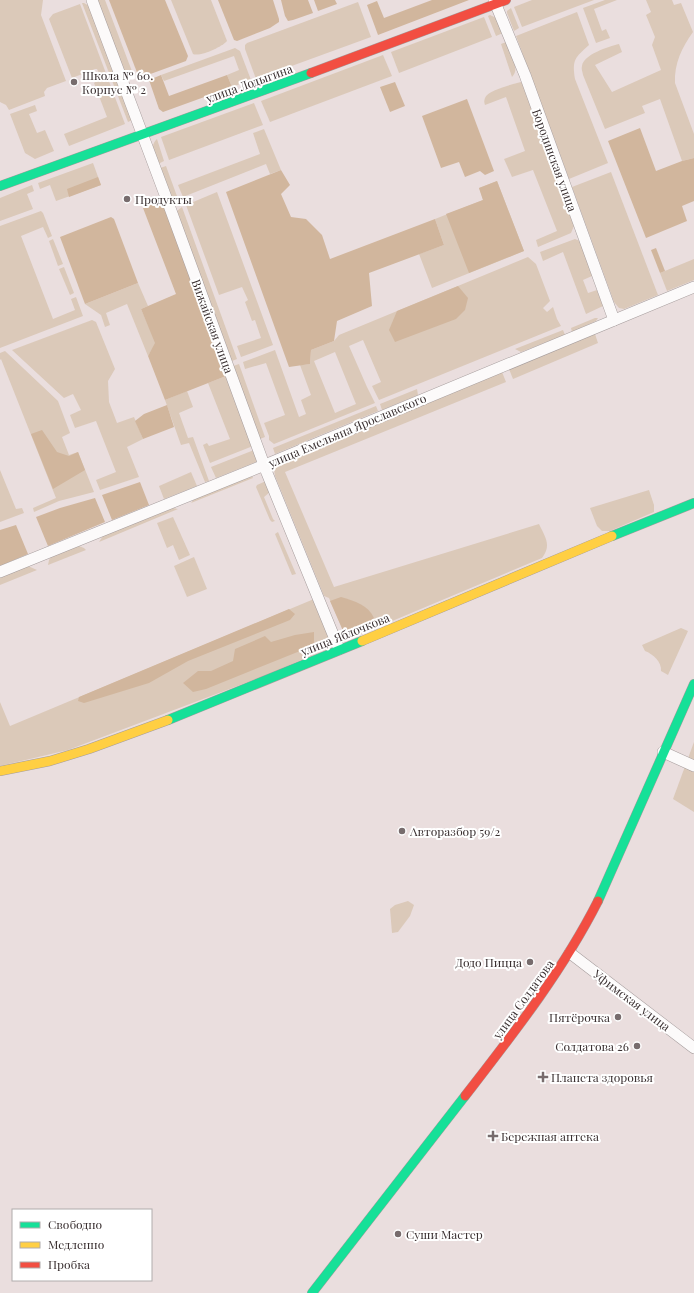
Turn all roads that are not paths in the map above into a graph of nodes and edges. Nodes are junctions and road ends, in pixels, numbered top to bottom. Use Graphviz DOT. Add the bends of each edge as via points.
graph roads {
  1 [pos="92,0"];
  2 [pos="499,1"];
  3 [pos="142,134"];
  4 [pos="0,186"];
  5 [pos="694,287"];
  6 [pos="614,320"];
  7 [pos="264,465"];
  8 [pos="694,503"];
  9 [pos="0,572"];
  10 [pos="339,650"];
  11 [pos="694,684"];
  12 [pos="663,752"];
  13 [pos="694,766"];
  14 [pos="0,771"];
  15 [pos="570,953"];
  16 [pos="694,1048"];
  17 [pos="312,1293"];
  1 -- 3 [label="street, Вижайская улица"];
  2 -- 3 [label="main road, улица Лодыгина"];
  2 -- 6 [label="street, Бородинская улица"];
  3 -- 4 [label="main road, улица Лодыгина"];
  3 -- 7 [label="street, Вижайская улица"];
  5 -- 6 [label="street, улица Емельяна Ярославского"];
  6 -- 7 [label="street, улица Емельяна Ярославского"];
  7 -- 9 [label="street, улица Емельяна Ярославского"];
  7 -- 10 [label="street, Вижайская улица"];
  8 -- 10 [label="main road, улица Яблочкова"];
  10 -- 14 [label="main road, улица Яблочкова" via="199,708 89,749 50,761"];
  11 -- 12 [label="main road, улица Солдатова"];
  12 -- 13 [label="street"];
  12 -- 15 [label="main road, улица Солдатова" via="595,908"];
  15 -- 16 [label="street, Уфимская улица"];
  15 -- 17 [label="main road, улица Солдатова" via="515,1030"];
}
